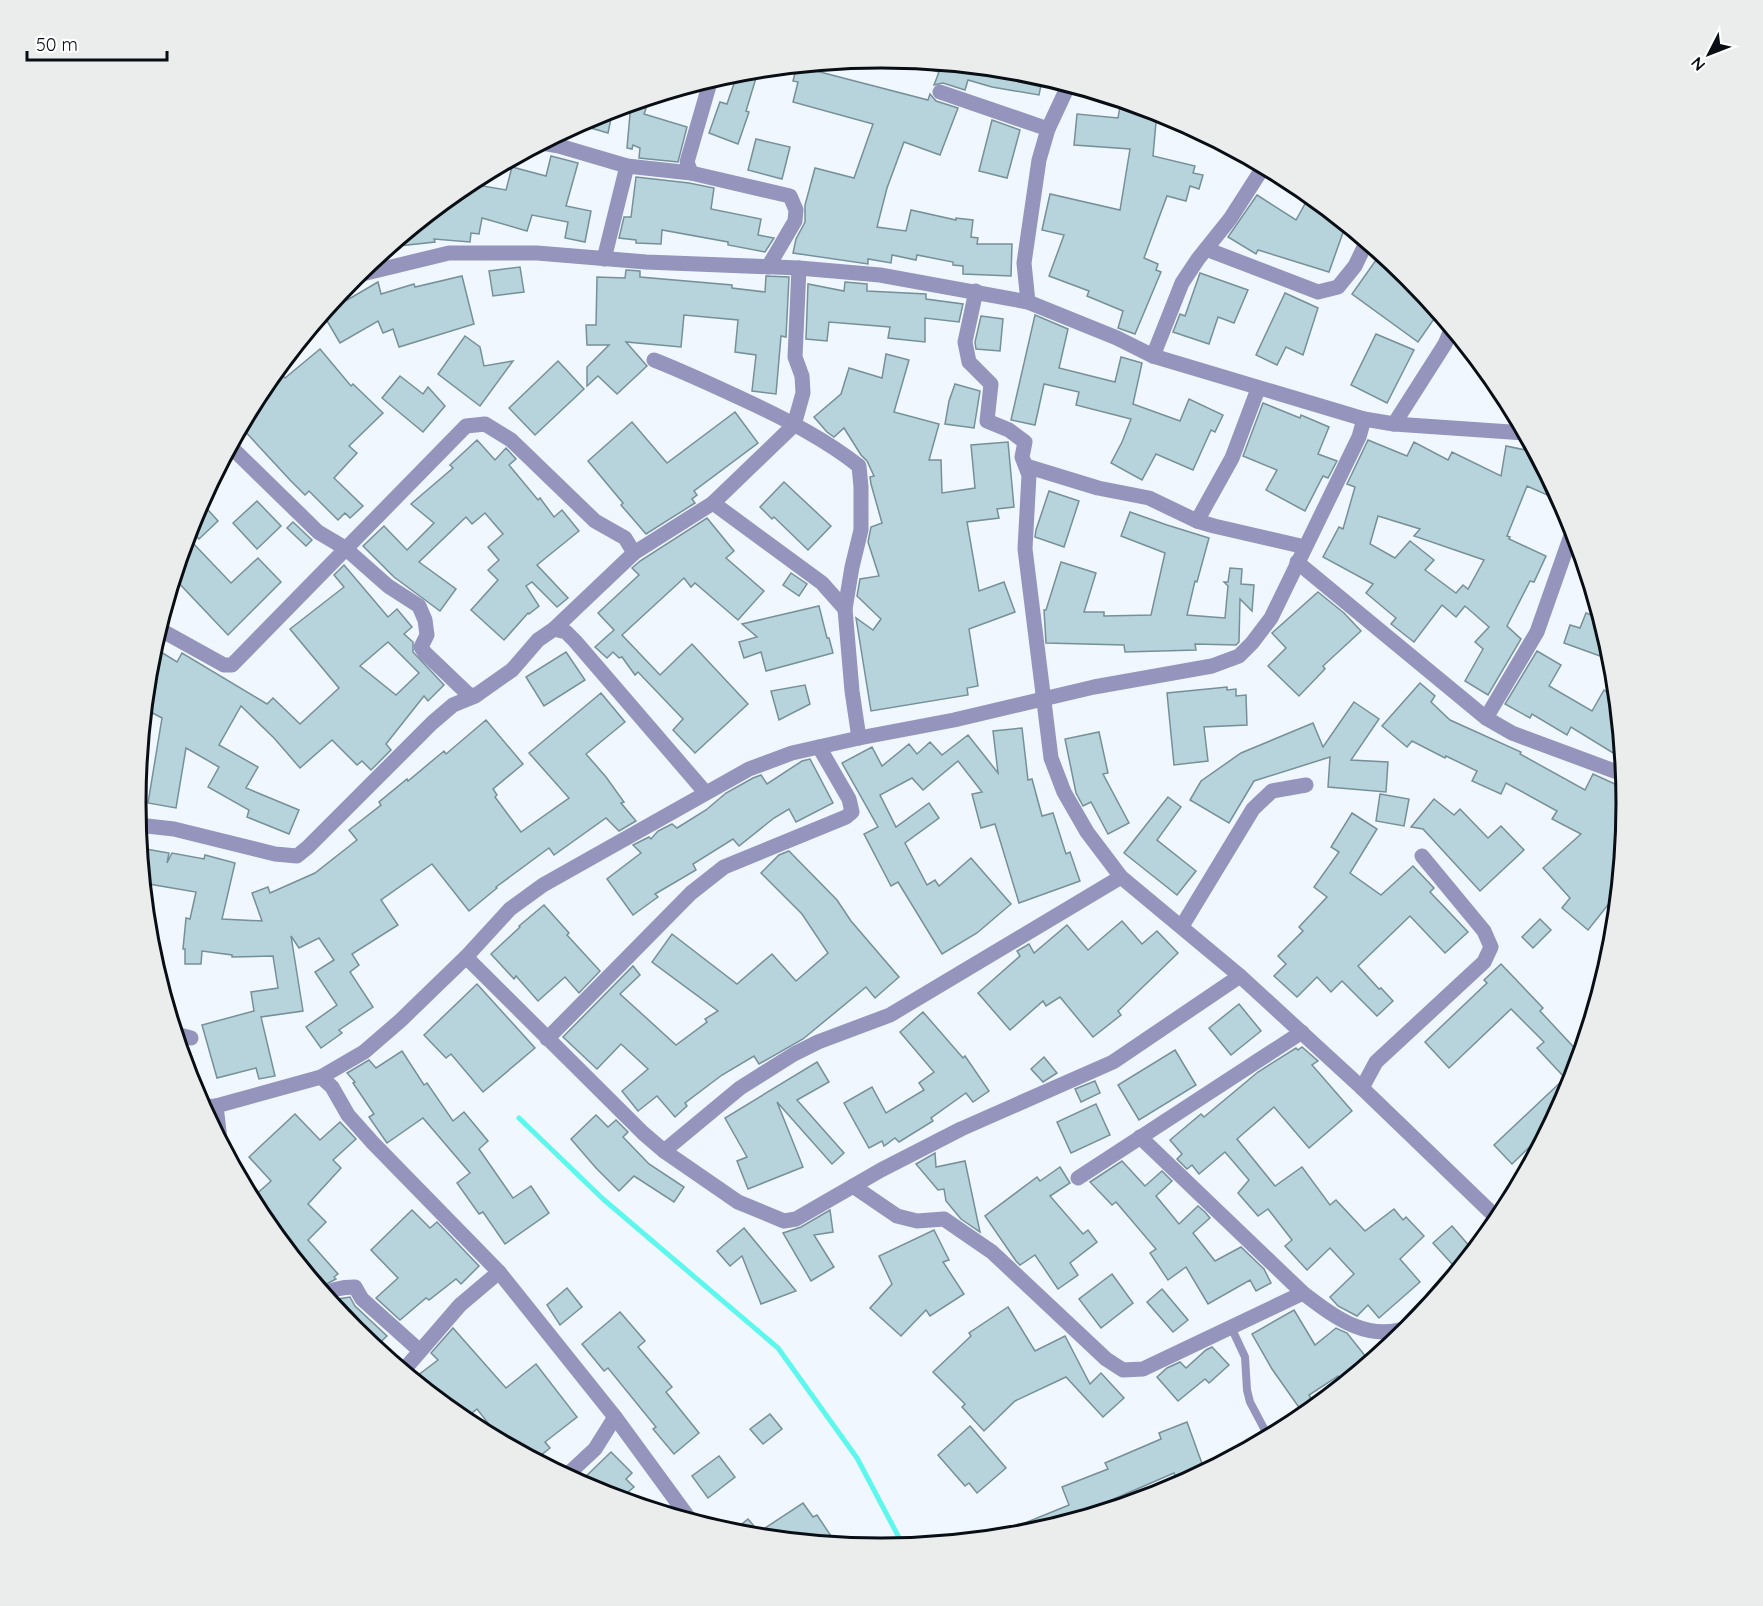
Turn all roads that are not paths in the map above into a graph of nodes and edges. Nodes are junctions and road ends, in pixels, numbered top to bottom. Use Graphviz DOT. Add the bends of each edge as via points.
graph roads {
  1 [pos="708,89"];
  2 [pos="1066,91"];
  3 [pos="940,92"];
  4 [pos="1048,129"];
  5 [pos="553,145"];
  6 [pos="627,166"];
  7 [pos="1259,172"];
  8 [pos="691,173"];
  9 [pos="1364,248"];
  10 [pos="1206,249"];
  11 [pos="604,259"];
  12 [pos="768,267"];
  13 [pos="800,268"];
  14 [pos="374,271"];
  15 [pos="976,291"];
  16 [pos="1028,302"];
  17 [pos="1449,336"];
  18 [pos="1153,356"];
  19 [pos="654,360"];
  20 [pos="1258,389"];
  21 [pos="1364,419"];
  22 [pos="1394,424"];
  23 [pos="794,425"];
  24 [pos="1516,432"];
  25 [pos="236,452"];
  26 [pos="1026,466"];
  27 [pos="713,503"];
  28 [pos="1197,521"];
  29 [pos="1569,542"];
  30 [pos="1305,546"];
  31 [pos="345,548"];
  32 [pos="634,553"];
  33 [pos="1297,562"];
  34 [pos="845,609"];
  35 [pos="554,629"];
  36 [pos="166,633"];
  37 [pos="475,696"];
  38 [pos="1043,698"];
  39 [pos="1486,718"];
  40 [pos="859,738"];
  41 [pos="819,747"];
  42 [pos="1616,772"];
  43 [pos="1306,785"];
  44 [pos="705,792"];
  45 [pos="147,826"];
  46 [pos="1422,856"];
  47 [pos="1121,877"];
  48 [pos="1182,926"];
  49 [pos="466,957"];
  50 [pos="1240,976"];
  51 [pos="1302,1032"];
  52 [pos="184,1036"];
  53 [pos="191,1038"];
  54 [pos="546,1039"];
  55 [pos="321,1077"];
  56 [pos="1362,1088"];
  57 [pos="212,1105"];
  58 [pos="1140,1137"];
  59 [pos="664,1150"];
  60 [pos="1077,1178"];
  61 [pos="853,1186"];
  62 [pos="1492,1213"];
  63 [pos="499,1272"];
  64 [pos="331,1290"];
  65 [pos="1303,1293"];
  66 [pos="1231,1327"];
  67 [pos="1394,1330"];
  68 [pos="420,1351"];
  69 [pos="408,1365"];
  70 [pos="615,1418"];
  71 [pos="1265,1430"];
  72 [pos="572,1470"];
  73 [pos="683,1511"];
  1 -- 8 [label="street" via="687,162"];
  2 -- 4 [label="street"];
  3 -- 4 [label="street"];
  4 -- 16 [label="street" via="1039,160 1024,262"];
  5 -- 6 [label="street"];
  6 -- 8 [label="street"];
  6 -- 11 [label="street"];
  7 -- 10 [label="street"];
  8 -- 12 [label="street" via="790,196 796,210 795,221"];
  9 -- 10 [label="street" via="1338,287 1318,292"];
  10 -- 18 [label="street" via="1182,283"];
  11 -- 12 [label="street"];
  11 -- 14 [label="street" via="537,253 449,253"];
  12 -- 13 [label="street"];
  13 -- 15 [label="street" via="879,275"];
  13 -- 23 [label="street" via="795,357 803,393"];
  15 -- 16 [label="street"];
  15 -- 26 [label="street" via="965,342 969,362 991,384 987,421 1025,442 1022,457"];
  16 -- 18 [label="street"];
  17 -- 22 [label="street"];
  18 -- 20 [label="street"];
  19 -- 23 [label="street"];
  20 -- 21 [label="street"];
  20 -- 28 [label="street" via="1232,458"];
  21 -- 22 [label="street"];
  21 -- 30 [label="street" via="1359,437"];
  22 -- 24 [label="street"];
  23 -- 27 [label="street"];
  23 -- 34 [label="street" via="859,466 861,530"];
  25 -- 31 [label="street" via="318,532"];
  26 -- 28 [label="street" via="1098,488 1149,498"];
  26 -- 38 [label="street" via="1029,475 1025,549"];
  27 -- 32 [label="street"];
  27 -- 34 [label="street" via="822,583"];
  28 -- 30 [label="street"];
  29 -- 39 [label="street" via="1536,632"];
  30 -- 33 [label="street"];
  31 -- 32 [label="street" via="466,426 485,424 511,440 595,521 625,538"];
  31 -- 36 [label="street" via="232,666"];
  31 -- 37 [label="street" via="388,586 419,606 427,635 422,647 425,654"];
  32 -- 35 [label="street"];
  33 -- 38 [label="street" via="1271,618 1239,656 1212,666"];
  33 -- 39 [label="street"];
  34 -- 40 [label="street"];
  35 -- 37 [label="street" via="538,640 512,670"];
  35 -- 44 [label="street" via="566,632 575,641"];
  37 -- 45 [label="street" via="453,705 432,723 297,856"];
  38 -- 40 [label="street"];
  38 -- 47 [label="street" via="1051,758 1064,792 1087,832"];
  39 -- 42 [label="street" via="1512,733"];
  40 -- 41 [label="street"];
  41 -- 44 [label="street" via="749,769"];
  41 -- 54 [label="street" via="849,799 852,812 724,867 691,893"];
  43 -- 48 [label="street" via="1272,791 1253,809"];
  44 -- 49 [label="street" via="543,885 510,909"];
  46 -- 56 [label="street" via="1484,931 1491,947 1484,962 1376,1062"];
  47 -- 48 [label="street"];
  47 -- 59 [label="street" via="890,1015 794,1054 740,1088"];
  48 -- 50 [label="street"];
  49 -- 54 [label="street"];
  49 -- 55 [label="street" via="364,1052"];
  50 -- 51 [label="street"];
  50 -- 61 [label="street" via="1113,1062 961,1129"];
  51 -- 56 [label="street"];
  51 -- 58 [label="street"];
  52 -- 53 [label="street"];
  54 -- 59 [label="street"];
  55 -- 57 [label="street"];
  55 -- 63 [label="street" via="373,1143"];
  56 -- 62 [label="street"];
  58 -- 60 [label="street"];
  58 -- 65 [label="street"];
  59 -- 61 [label="street" via="738,1202 784,1221 796,1219"];
  61 -- 66 [label="street" via="897,1216 917,1221 944,1219 992,1252 1106,1359 1123,1370 1143,1369"];
  63 -- 68 [label="street" via="460,1305"];
  63 -- 70 [label="street"];
  64 -- 68 [label="street" via="356,1287 362,1299"];
  65 -- 66 [label="street"];
  65 -- 67 [label="street" via="1332,1314 1368,1332"];
  66 -- 71 [label="lane" via="1245,1357 1250,1402"];
  68 -- 69 [label="street"];
  70 -- 72 [label="street" via="595,1449"];
  70 -- 73 [label="street"];
}
